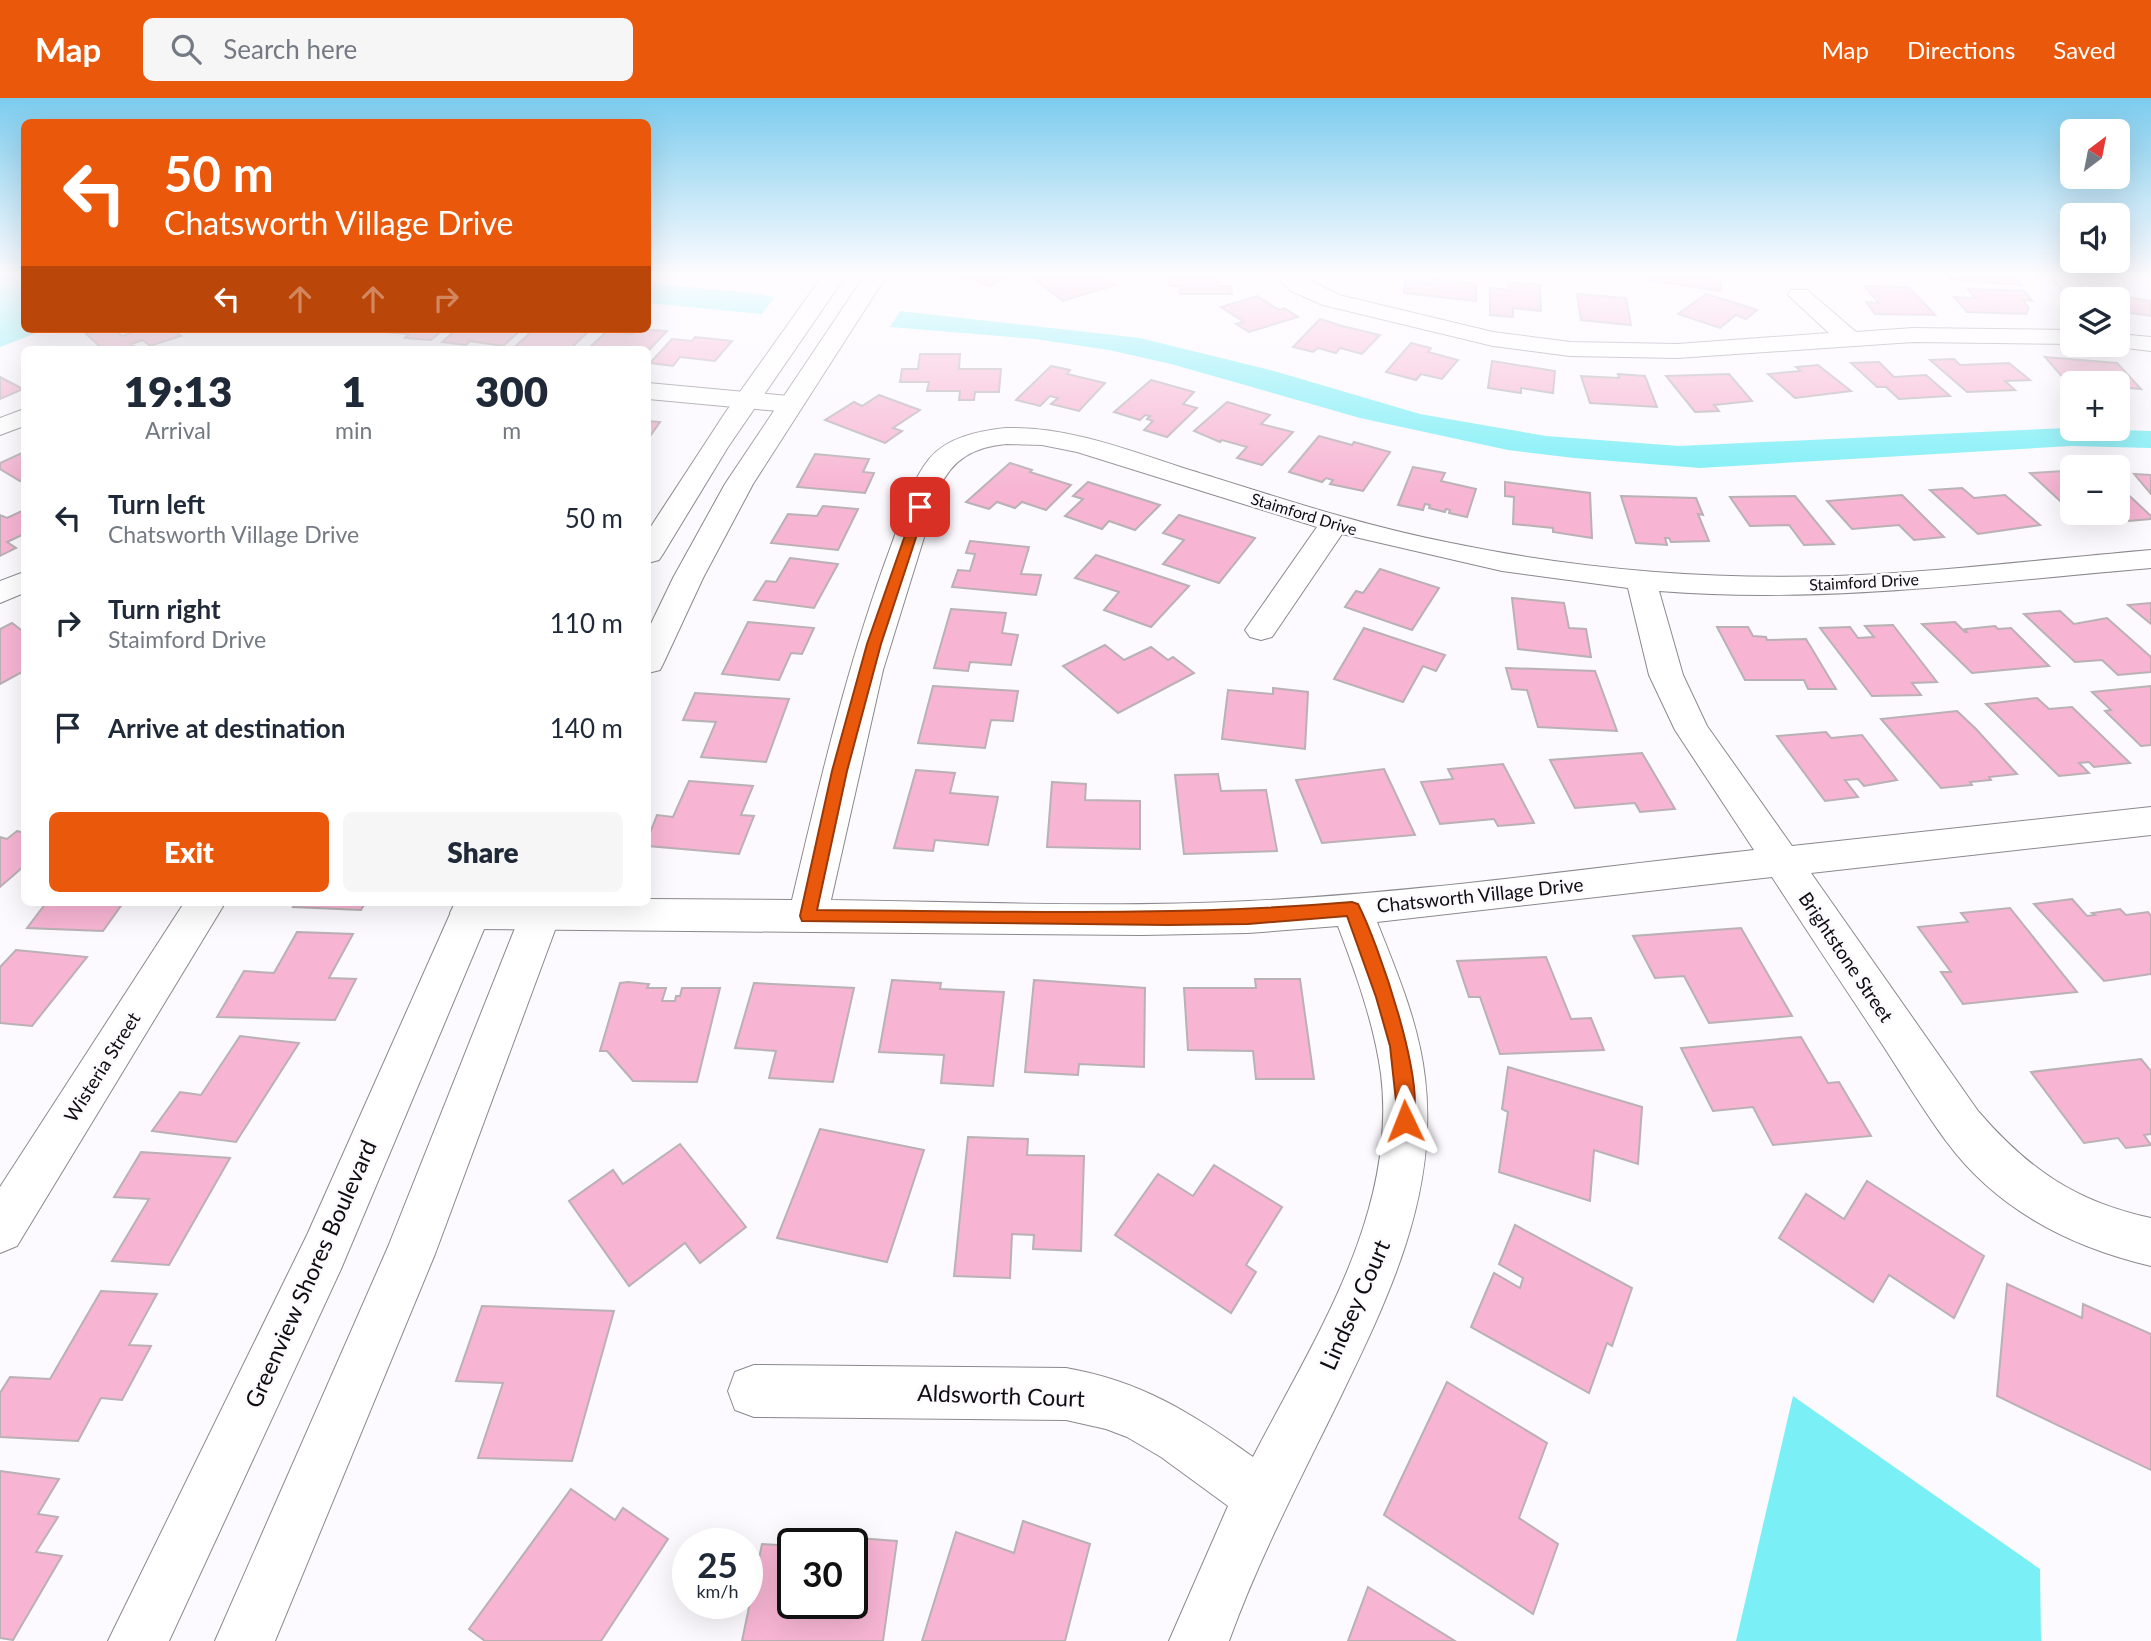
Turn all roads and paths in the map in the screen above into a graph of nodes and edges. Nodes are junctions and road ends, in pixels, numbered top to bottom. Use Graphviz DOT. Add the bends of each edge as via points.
graph roads {
  1 [pos="783,347"];
  2 [pos="827,347"];
  3 [pos="1555,347"];
  4 [pos="1716,347"];
  5 [pos="651,391"];
  6 [pos="745,400"];
  7 [pos="789,404"];
  8 [pos="21,417"];
  9 [pos="0,427"];
  10 [pos="1334,524"];
  11 [pos="651,549"];
  12 [pos="2151,559"];
  13 [pos="1641,580"];
  14 [pos="21,582"];
  15 [pos="0,593"];
  16 [pos="1261,630"];
  17 [pos="651,656"];
  18 [pos="2151,821"];
  19 [pos="1781,862"];
  20 [pos="203,906"];
  21 [pos="473,908"];
  22 [pos="543,908"];
  23 [pos="1352,909"];
  24 [pos="808,916"];
  25 [pos="0,1230"];
  26 [pos="2151,1242"];
  27 [pos="754,1391"];
  28 [pos="1262,1497"];
  29 [pos="138,1641"];
  30 [pos="244,1641"];
  31 [pos="1199,1641"];
  1 -- 6 [label="street"];
  2 -- 7 [label="street"];
  3 -- 4 [label="street" via="1633,352"];
  5 -- 6 [label="street"];
  6 -- 7 [label="street"];
  6 -- 11 [label="street"];
  7 -- 17 [label="street" via="739,484"];
  8 -- 9 [label="street"];
  10 -- 13 [label="street, Staimford Drive" via="1475,557"];
  10 -- 16 [label="street"];
  10 -- 24 [label="street, Staimford Drive" via="1042,437 996,438 968,445 946,458 927,488 874,644"];
  12 -- 13 [label="street, Staimford Drive" via="1866,584"];
  13 -- 19 [label="street, Brightstone Street" via="1677,702"];
  14 -- 15 [label="street"];
  18 -- 19 [label="street, Chatsworth Village Drive"];
  19 -- 23 [label="street, Chatsworth Village Drive"];
  19 -- 26 [label="street, Brightstone Street" via="1980,1150 2013,1180 2062,1212 2093,1227"];
  20 -- 25 [label="street, Wisteria Street"];
  21 -- 22 [label="street, Chatsworth Village Drive"];
  21 -- 29 [label="street, Greenview Shores Boulevard" via="324,1252"];
  22 -- 24 [label="street, Chatsworth Village Drive"];
  22 -- 30 [label="street" via="410,1254"];
  23 -- 24 [label="street, Chatsworth Village Drive" via="1168,919"];
  23 -- 28 [label="street, Lindsey Court" via="1399,1046 1405,1101 1404,1160 1393,1220 1371,1280"];
  27 -- 28 [label="street, Aldsworth Court" via="1066,1394 1099,1399 1161,1427"];
  28 -- 31 [label="street, Lindsey Court"];
}
